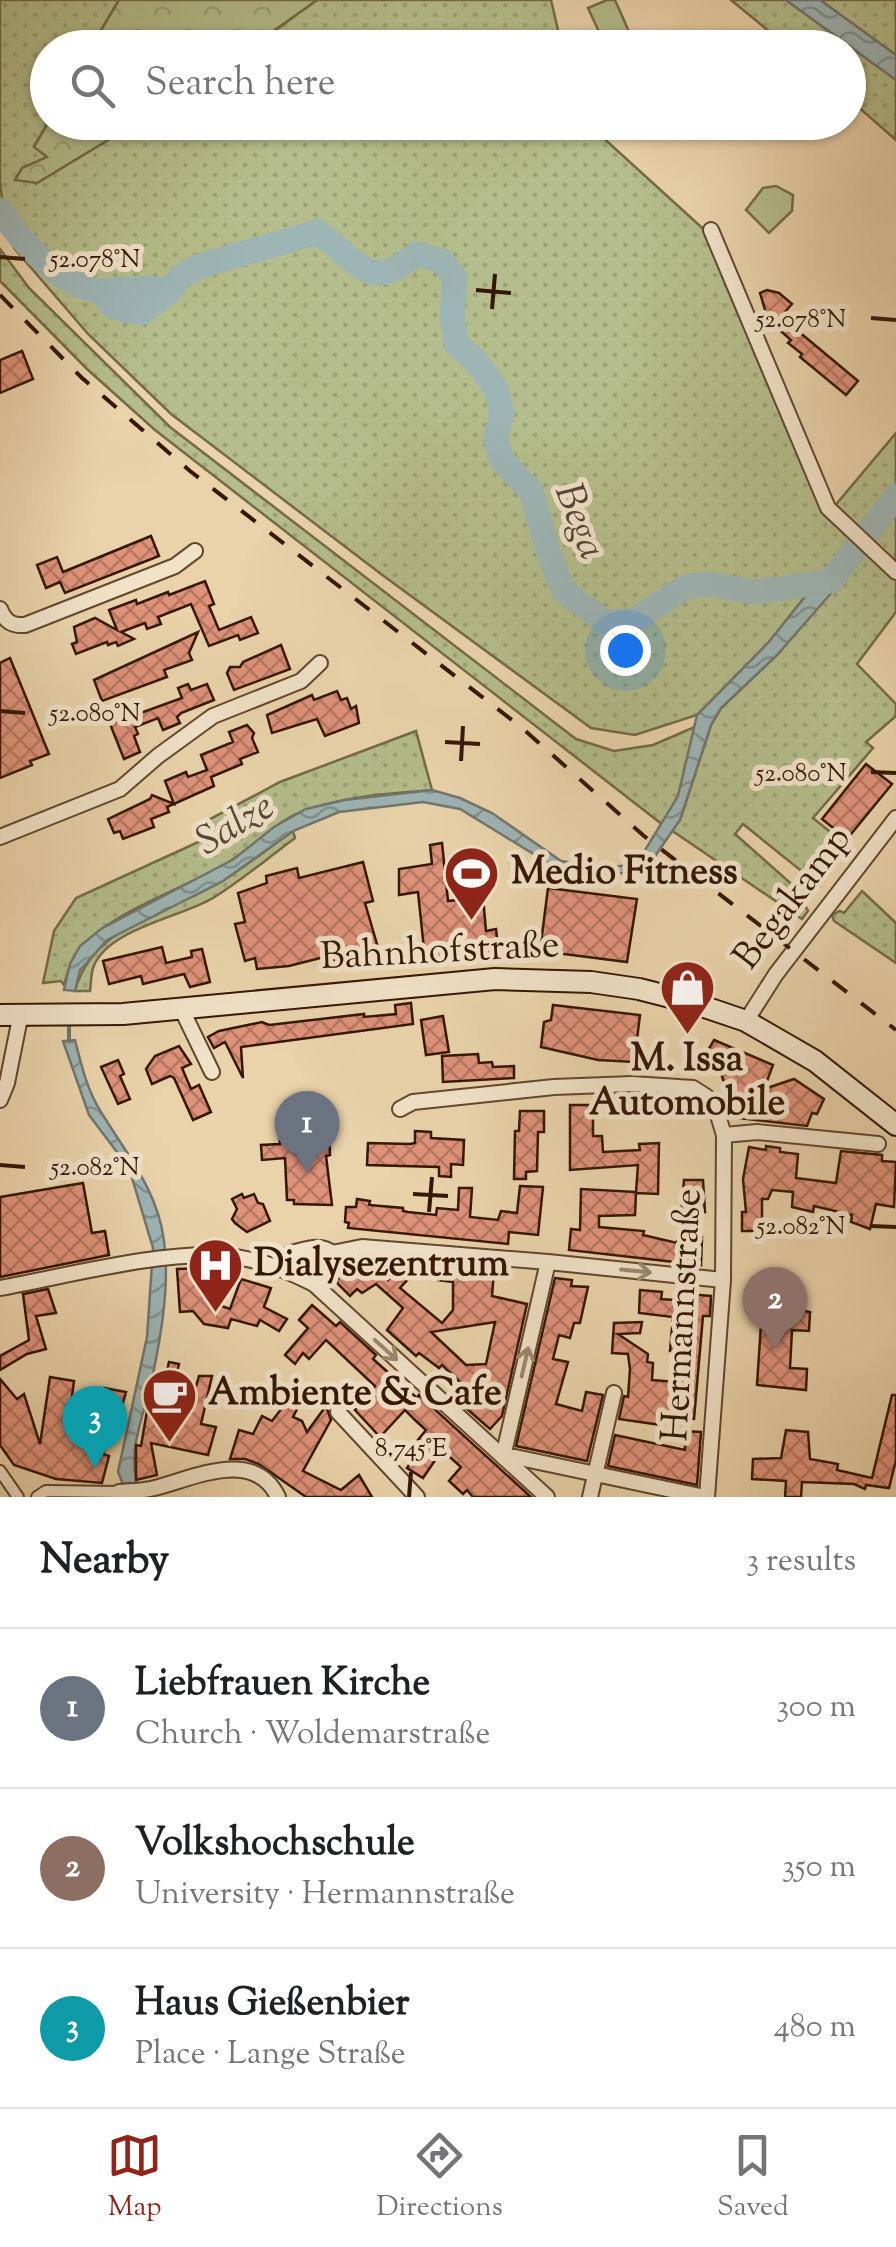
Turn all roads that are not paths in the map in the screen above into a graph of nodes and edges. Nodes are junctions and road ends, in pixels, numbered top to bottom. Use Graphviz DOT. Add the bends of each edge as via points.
graph roads {
  1 [pos="711,230"];
  2 [pos="195,550"];
  3 [pos="896,572"];
  4 [pos="0,608"];
  5 [pos="320,663"];
  6 [pos="896,818"];
  7 [pos="0,837"];
  8 [pos="0,1001"];
  9 [pos="181,1008"];
  10 [pos="11,1014"];
  11 [pos="746,1021"];
  12 [pos="0,1064"];
  13 [pos="212,1072"];
  14 [pos="7,1083"];
  15 [pos="0,1100"];
  16 [pos="400,1109"];
  17 [pos="893,1125"];
  18 [pos="724,1135"];
  19 [pos="878,1144"];
  20 [pos="332,1253"];
  21 [pos="548,1262"];
  22 [pos="283,1269"];
  23 [pos="723,1280"];
  24 [pos="314,1284"];
  25 [pos="0,1288"];
  26 [pos="614,1393"];
  27 [pos="338,1412"];
  28 [pos="503,1457"];
  29 [pos="0,1470"];
  30 [pos="595,1473"];
  31 [pos="119,1492"];
  32 [pos="78,1495"];
  33 [pos="18,1497"];
  34 [pos="37,1497"];
  35 [pos="278,1497"];
  36 [pos="417,1497"];
  37 [pos="547,1497"];
  38 [pos="590,1497"];
  39 [pos="706,1497"];
  1 -- 3 [label="street" via="828,508"];
  2 -- 4 [label="street" via="175,566 25,626 14,626"];
  5 -- 7 [label="street" via="301,681 214,716 120,790"];
  6 -- 11 [label="street, Begakamp"];
  8 -- 10 [label="main road"];
  9 -- 10 [label="main road, Bahnhofstraße"];
  9 -- 11 [label="main road, Bahnhofstraße" via="539,978 639,989"];
  9 -- 13 [label="street"];
  10 -- 14 [label="street"];
  11 -- 17 [label="main road, Bahnhofstraße" via="815,1061"];
  12 -- 14 [label="street"];
  14 -- 15 [label="street"];
  16 -- 18 [label="street, Hermannstraße" via="413,1102 554,1087 694,1088 717,1112"];
  18 -- 19 [label="street, Hermannstraße"];
  18 -- 23 [label="street, Hermannstraße"];
  20 -- 21 [label="street" via="362,1247"];
  20 -- 22 [label="street" via="315,1248 290,1254"];
  20 -- 24 [label="street"];
  21 -- 23 [label="street, one-way"];
  28 -- 21 [label="street, one-way"];
  22 -- 24 [label="street"];
  22 -- 25 [label="street" via="223,1256"];
  23 -- 39 [label="street, Hermannstraße"];
  24 -- 28 [label="street, one-way"];
  26 -- 30 [label="street"];
  27 -- 36 [label="street"];
  28 -- 30 [label="street"];
  28 -- 37 [label="street"];
  29 -- 33 [label="street"];
  30 -- 38 [label="street"];
  30 -- 39 [label="street"];
  31 -- 32 [label="street"];
  31 -- 35 [label="street" via="221,1468 263,1479"];
  32 -- 34 [label="street" via="46,1491"];
}
